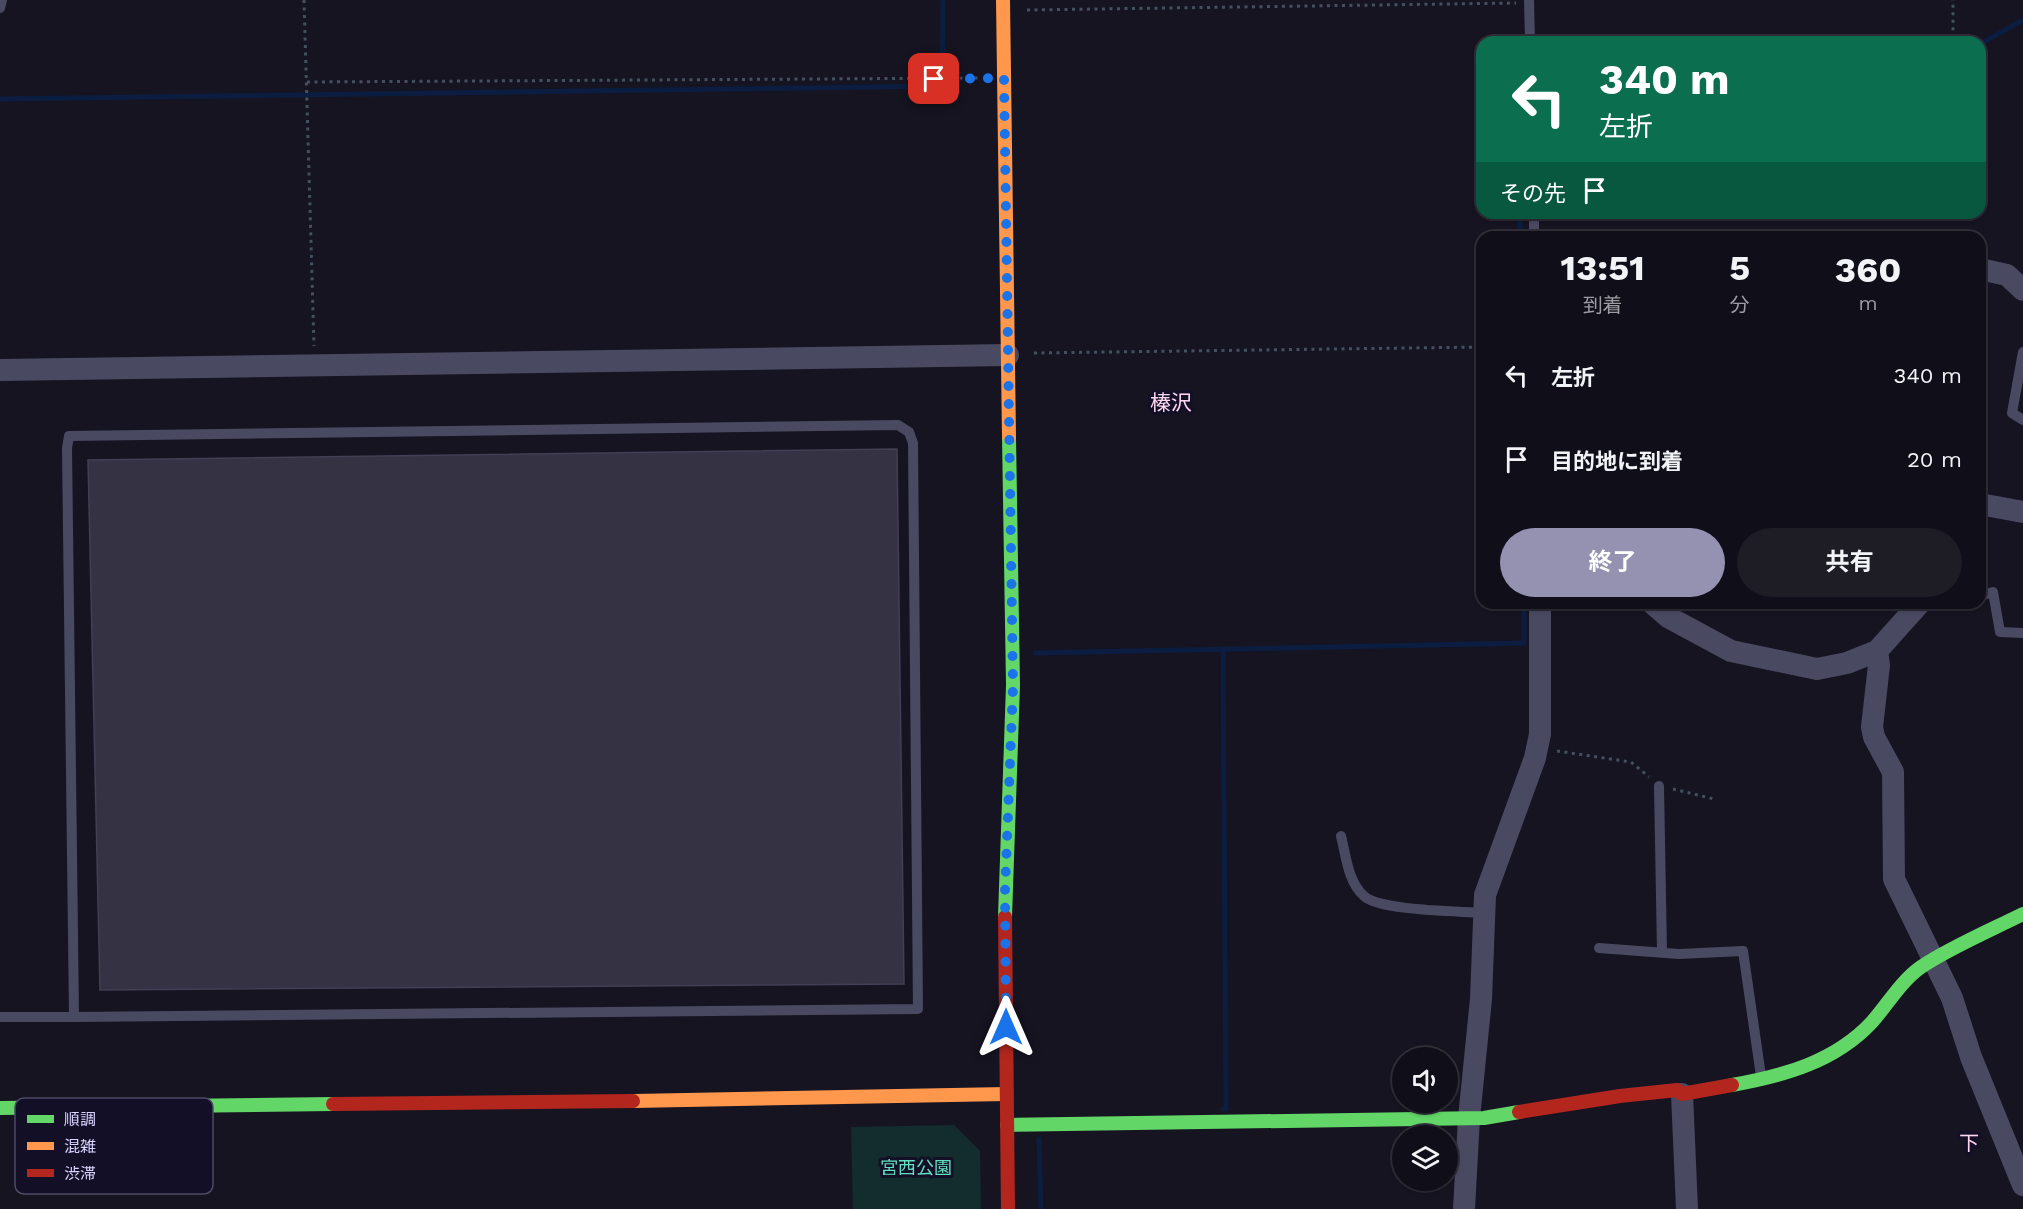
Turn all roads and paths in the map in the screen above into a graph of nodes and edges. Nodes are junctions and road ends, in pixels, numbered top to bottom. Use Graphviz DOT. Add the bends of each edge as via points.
graph roads {
  1 [pos="2,0"];
  2 [pos="304,0"];
  3 [pos="1953,0"];
  4 [pos="1529,2"];
  5 [pos="1003,5"];
  6 [pos="0,8"];
  7 [pos="1530,36"];
  8 [pos="1953,36"];
  9 [pos="1004,78"];
  10 [pos="307,82"];
  11 [pos="1986,270"];
  12 [pos="2023,290"];
  13 [pos="1476,347"];
  14 [pos="2023,352"];
  15 [pos="1008,355"];
  16 [pos="314,365"];
  17 [pos="0,370"];
  18 [pos="2023,420"];
  19 [pos="1986,505"];
  20 [pos="2023,513"];
  21 [pos="1986,594"];
  22 [pos="1540,609"];
  23 [pos="1659,609"];
  24 [pos="1915,609"];
  25 [pos="2023,633"];
  26 [pos="1877,651"];
  27 [pos="1537,748"];
  28 [pos="1659,786"];
  29 [pos="1714,799"];
  30 [pos="1341,836"];
  31 [pos="1483,913"];
  32 [pos="2023,915"];
  33 [pos="1599,948"];
  34 [pos="1662,952"];
  35 [pos="1934,959"];
  36 [pos="0,1017"];
  37 [pos="74,1017"];
  38 [pos="1761,1081"];
  39 [pos="1006,1094"];
  40 [pos="1682,1094"];
  41 [pos="213,1106"];
  42 [pos="0,1108"];
  43 [pos="15,1108"];
  44 [pos="1469,1118"];
  45 [pos="1007,1125"];
  46 [pos="2023,1185"];
  47 [pos="1008,1209"];
  48 [pos="1464,1209"];
  49 [pos="1687,1209"];
  1 -- 6 [label="lane"];
  2 -- 10 [label="path"];
  3 -- 8 [label="path"];
  4 -- 5 [label="path"];
  4 -- 7 [label="lane"];
  5 -- 9 [label="street"];
  9 -- 10 [label="path"];
  9 -- 15 [label="street"];
  10 -- 16 [label="path"];
  11 -- 12 [label="street" via="2007,275"];
  13 -- 15 [label="path"];
  14 -- 18 [label="lane" via="2012,413"];
  15 -- 16 [label="street"];
  15 -- 39 [label="street" via="1013,686 1005,892"];
  16 -- 17 [label="street"];
  19 -- 20 [label="street"];
  21 -- 25 [label="lane" via="1993,592 2000,632"];
  22 -- 27 [label="street"];
  23 -- 26 [label="street" via="1731,651 1798,666 1829,667"];
  24 -- 26 [label="street"];
  26 -- 35 [label="street" via="1872,727 1893,771 1894,879"];
  27 -- 28 [label="path" via="1631,762"];
  27 -- 31 [label="street" via="1490,878"];
  28 -- 29 [label="path"];
  28 -- 34 [label="lane"];
  30 -- 31 [label="lane" via="1354,882 1366,898 1389,905"];
  31 -- 44 [label="street" via="1481,999"];
  32 -- 35 [label="street"];
  33 -- 34 [label="lane"];
  34 -- 38 [label="lane" via="1743,951"];
  35 -- 38 [label="street" via="1910,976 1863,1032 1841,1049 1805,1067"];
  35 -- 46 [label="street"];
  36 -- 37 [label="lane"];
  37 -- 37 [label="lane" via="69,436 898,425 909,432 914,443 918,1009"];
  38 -- 40 [label="street"];
  39 -- 41 [label="street"];
  39 -- 45 [label="street"];
  40 -- 44 [label="street" via="1677,1090 1620,1096"];
  40 -- 49 [label="street"];
  42 -- 43 [label="street"];
  44 -- 45 [label="street"];
  44 -- 48 [label="street"];
  45 -- 47 [label="street"];
}
